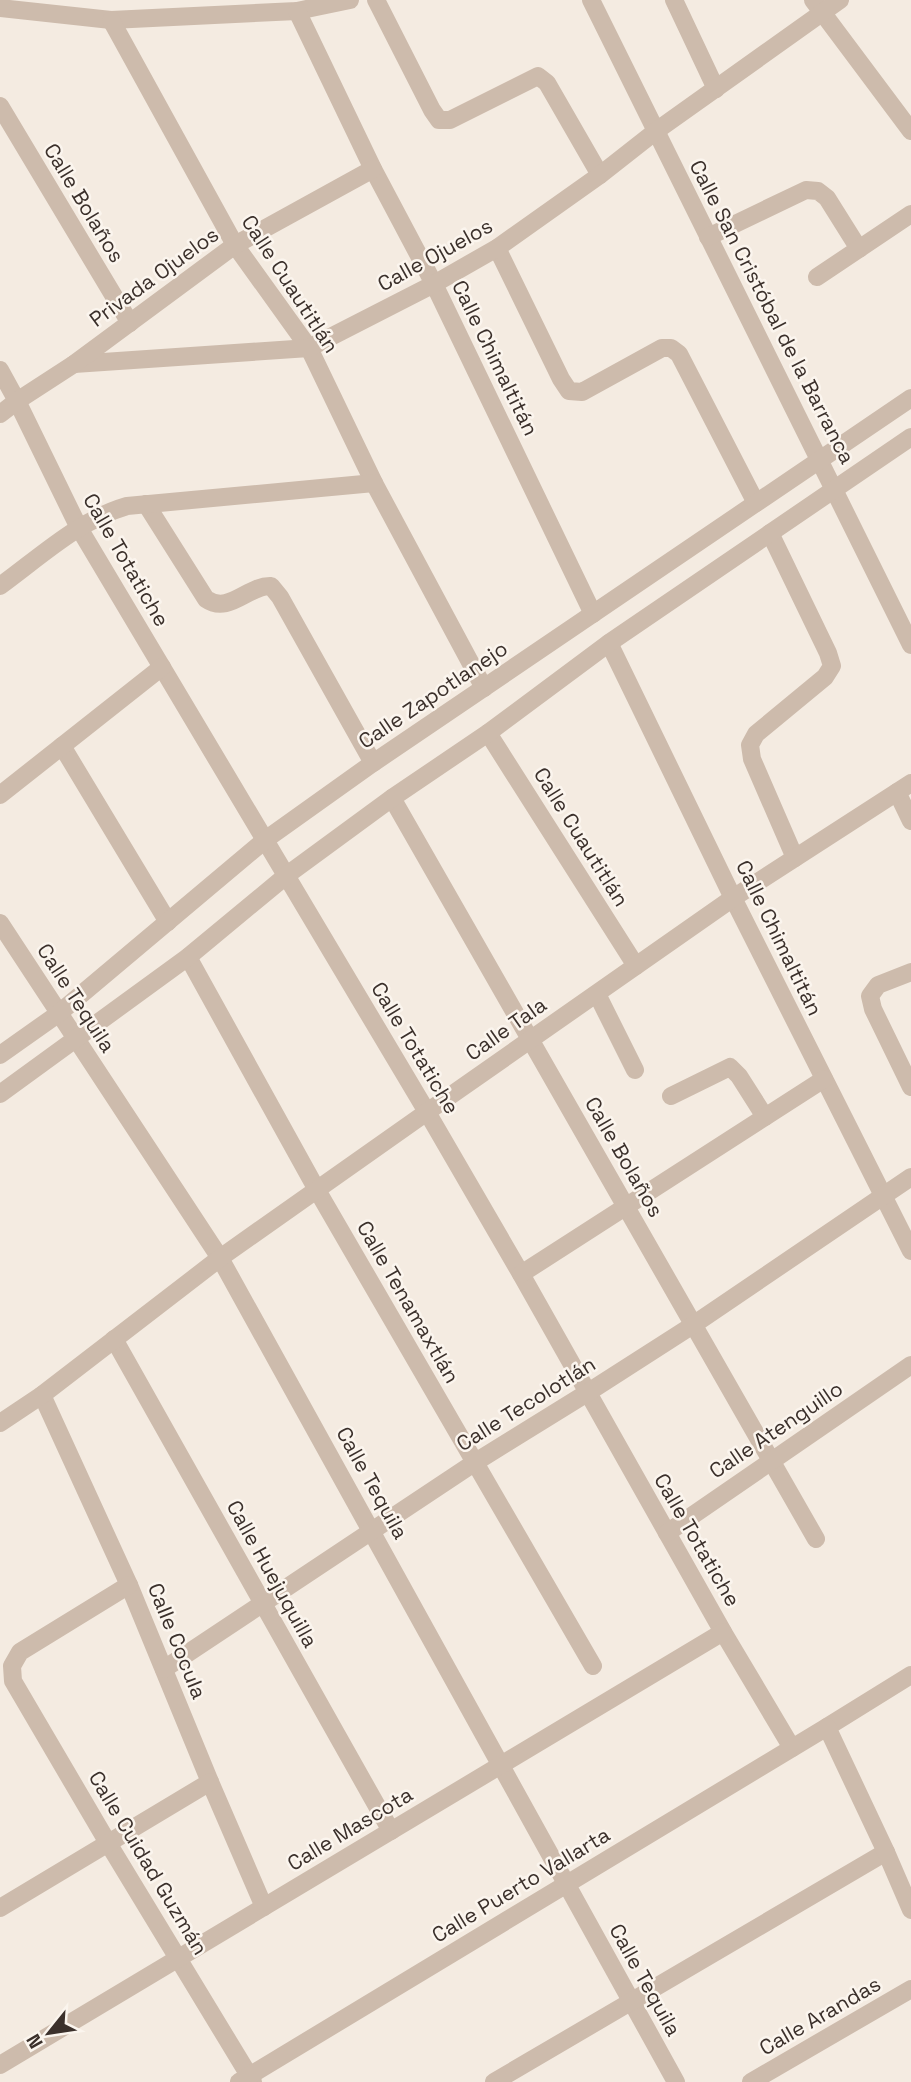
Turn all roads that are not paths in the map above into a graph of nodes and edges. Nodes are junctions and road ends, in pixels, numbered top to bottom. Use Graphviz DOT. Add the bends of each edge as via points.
graph roads {
  1 [pos="350,0"];
  2 [pos="376,0"];
  3 [pos="591,0"];
  4 [pos="674,0"];
  5 [pos="840,0"];
  6 [pos="818,6"];
  7 [pos="0,8"];
  8 [pos="297,11"];
  9 [pos="111,20"];
  10 [pos="716,89"];
  11 [pos="0,106"];
  12 [pos="656,131"];
  13 [pos="911,131"];
  14 [pos="373,169"];
  15 [pos="600,174"];
  16 [pos="911,214"];
  17 [pos="708,237"];
  18 [pos="235,245"];
  19 [pos="497,248"];
  20 [pos="859,249"];
  21 [pos="817,277"];
  22 [pos="433,284"];
  23 [pos="130,323"];
  24 [pos="309,348"];
  25 [pos="74,364"];
  26 [pos="0,370"];
  27 [pos="911,398"];
  28 [pos="17,401"];
  29 [pos="0,414"];
  30 [pos="911,438"];
  31 [pos="819,460"];
  32 [pos="374,483"];
  33 [pos="834,488"];
  34 [pos="755,503"];
  35 [pos="146,504"];
  36 [pos="79,528"];
  37 [pos="770,533"];
  38 [pos="0,586"];
  39 [pos="593,614"];
  40 [pos="609,643"];
  41 [pos="911,645"];
  42 [pos="162,667"];
  43 [pos="484,688"];
  44 [pos="488,733"];
  45 [pos="62,746"];
  46 [pos="373,763"];
  47 [pos="904,788"];
  48 [pos="0,795"];
  49 [pos="392,798"];
  50 [pos="911,821"];
  51 [pos="265,840"];
  52 [pos="795,858"];
  53 [pos="287,875"];
  54 [pos="733,898"];
  55 [pos="168,922"];
  56 [pos="0,923"];
  57 [pos="188,957"];
  58 [pos="636,966"];
  59 [pos="911,972"];
  60 [pos="597,993"];
  61 [pos="58,1014"];
  62 [pos="76,1038"];
  63 [pos="531,1040"];
  64 [pos="0,1055"];
  65 [pos="635,1070"];
  66 [pos="824,1079"];
  67 [pos="911,1087"];
  68 [pos="0,1094"];
  69 [pos="671,1096"];
  70 [pos="427,1112"];
  71 [pos="765,1117"];
  72 [pos="911,1177"];
  73 [pos="317,1190"];
  74 [pos="883,1197"];
  75 [pos="627,1207"];
  76 [pos="911,1251"];
  77 [pos="220,1258"];
  78 [pos="521,1273"];
  79 [pos="694,1325"];
  80 [pos="114,1339"];
  81 [pos="911,1365"];
  82 [pos="587,1393"];
  83 [pos="42,1395"];
  84 [pos="0,1423"];
  85 [pos="771,1460"];
  86 [pos="474,1462"];
  87 [pos="372,1530"];
  88 [pos="667,1533"];
  89 [pos="816,1539"];
  90 [pos="130,1585"];
  91 [pos="263,1603"];
  92 [pos="723,1632"];
  93 [pos="593,1666"];
  94 [pos="164,1669"];
  95 [pos="911,1675"];
  96 [pos="827,1727"];
  97 [pos="792,1748"];
  98 [pos="501,1765"];
  99 [pos="210,1782"];
  100 [pos="391,1831"];
  101 [pos="108,1843"];
  102 [pos="886,1852"];
  103 [pos="566,1884"];
  104 [pos="264,1907"];
  105 [pos="0,1908"];
  106 [pos="911,1910"];
  107 [pos="178,1958"];
  108 [pos="911,1989"];
  109 [pos="631,2002"];
  110 [pos="0,2065"];
  111 [pos="247,2080"];
  112 [pos="494,2082"];
  113 [pos="676,2082"];
  114 [pos="751,2082"];
  1 -- 8 [label="street"];
  2 -- 15 [label="street" via="439,120 450,120 538,76 547,83"];
  3 -- 12 [label="street, Calle San Cristóbal de la Barranca"];
  4 -- 10 [label="street"];
  5 -- 6 [label="street, Calle Ojuelos"];
  6 -- 10 [label="street, Calle Ojuelos"];
  6 -- 13 [label="street"];
  7 -- 9 [label="street"];
  8 -- 9 [label="street"];
  8 -- 14 [label="street, Calle Chimaltitán"];
  9 -- 18 [label="street, Calle Cuautitlán"];
  10 -- 12 [label="street, Calle Ojuelos"];
  11 -- 23 [label="street, Calle Bolaños"];
  12 -- 15 [label="street, Calle Ojuelos"];
  12 -- 17 [label="street, Calle San Cristóbal de la Barranca"];
  14 -- 18 [label="street, Privada Ojuelos"];
  14 -- 22 [label="street, Calle Chimaltitán"];
  15 -- 19 [label="street, Calle Ojuelos"];
  16 -- 20 [label="street"];
  17 -- 20 [label="street" via="806,190 827,198"];
  17 -- 31 [label="street, Calle San Cristóbal de la Barranca"];
  18 -- 23 [label="street, Privada Ojuelos"];
  18 -- 24 [label="street, Calle Cuautitlán"];
  19 -- 22 [label="street, Calle Ojuelos"];
  19 -- 34 [label="street" via="569,391 582,392 662,348 679,354"];
  20 -- 21 [label="street"];
  22 -- 24 [label="street, Calle Ojuelos"];
  22 -- 39 [label="street, Calle Chimaltitán"];
  23 -- 25 [label="street, Privada Ojuelos"];
  24 -- 25 [label="street, Calle Ojuelos"];
  24 -- 32 [label="street, Calle Cuautitlán"];
  25 -- 28 [label="street, Calle Ojuelos"];
  26 -- 28 [label="street, Calle Totatiche"];
  27 -- 31 [label="street, Calle Zapotlanejo"];
  28 -- 29 [label="street, Calle Ojuelos"];
  28 -- 36 [label="street, Calle Totatiche"];
  30 -- 33 [label="street"];
  31 -- 33 [label="street, Calle San Cristóbal de la Barranca"];
  31 -- 34 [label="street, Calle Zapotlanejo"];
  32 -- 35 [label="street"];
  32 -- 43 [label="street, Calle Cuautitlán"];
  33 -- 37 [label="street"];
  33 -- 41 [label="street, Calle San Cristóbal de la Barranca"];
  34 -- 39 [label="street, Calle Zapotlanejo"];
  35 -- 36 [label="street" via="111,511"];
  35 -- 46 [label="street" via="214,605 261,585 271,586"];
  36 -- 38 [label="street"];
  36 -- 42 [label="street, Calle Totatiche"];
  37 -- 40 [label="street"];
  37 -- 52 [label="street" via="832,666 825,677 755,734 750,745"];
  39 -- 43 [label="street, Calle Zapotlanejo"];
  40 -- 44 [label="street"];
  40 -- 54 [label="street, Calle Chimaltitán"];
  42 -- 45 [label="street"];
  42 -- 51 [label="street, Calle Totatiche"];
  43 -- 46 [label="street, Calle Zapotlanejo"];
  44 -- 49 [label="street"];
  44 -- 58 [label="street, Calle Cuautitlán"];
  45 -- 48 [label="street"];
  45 -- 55 [label="street"];
  46 -- 51 [label="street, Calle Zapotlanejo"];
  47 -- 50 [label="street"];
  47 -- 52 [label="street, Calle Tala"];
  49 -- 53 [label="street"];
  49 -- 63 [label="street, Calle Bolaños"];
  51 -- 53 [label="street, Calle Totatiche"];
  51 -- 55 [label="street, Calle Zapotlanejo"];
  52 -- 54 [label="street, Calle Tala"];
  53 -- 57 [label="street"];
  53 -- 70 [label="street, Calle Totatiche"];
  54 -- 58 [label="street, Calle Tala"];
  54 -- 66 [label="street, Calle Chimaltitán"];
  55 -- 61 [label="street, Calle Zapotlanejo"];
  56 -- 61 [label="street, Calle Tequila"];
  57 -- 62 [label="street"];
  57 -- 73 [label="street, Calle Tenamaxtlán"];
  58 -- 60 [label="street, Calle Tala"];
  59 -- 67 [label="street" via="878,985 870,996"];
  60 -- 63 [label="street, Calle Tala"];
  60 -- 65 [label="street"];
  61 -- 62 [label="street, Calle Tequila"];
  61 -- 64 [label="street, Calle Zapotlanejo"];
  62 -- 68 [label="street"];
  62 -- 77 [label="street, Calle Tequila"];
  63 -- 70 [label="street, Calle Tala"];
  63 -- 75 [label="street, Calle Bolaños"];
  66 -- 71 [label="street"];
  66 -- 74 [label="street, Calle Chimaltitán"];
  69 -- 71 [label="street" via="730,1067"];
  70 -- 73 [label="street, Calle Tala"];
  70 -- 78 [label="street, Calle Totatiche"];
  71 -- 75 [label="street"];
  72 -- 74 [label="street, Calle Tecolotlán"];
  73 -- 77 [label="street, Calle Tala"];
  73 -- 86 [label="street, Calle Tenamaxtlán"];
  74 -- 76 [label="street, Calle Chimaltitán"];
  74 -- 79 [label="street, Calle Tecolotlán"];
  75 -- 78 [label="street"];
  75 -- 79 [label="street, Calle Bolaños"];
  77 -- 80 [label="street, Calle Tala"];
  77 -- 87 [label="street, Calle Tequila"];
  78 -- 82 [label="street, Calle Totatiche"];
  79 -- 82 [label="street, Calle Tecolotlán"];
  79 -- 85 [label="street, Calle Bolaños"];
  80 -- 83 [label="street, Calle Tala"];
  80 -- 91 [label="street, Calle Huejuquilla"];
  81 -- 85 [label="street, Calle Atenguillo"];
  82 -- 86 [label="street, Calle Tecolotlán"];
  82 -- 88 [label="street, Calle Totatiche"];
  83 -- 84 [label="street, Calle Tala"];
  83 -- 90 [label="street, Calle Cocula"];
  85 -- 88 [label="street, Calle Atenguillo"];
  85 -- 89 [label="street, Calle Bolaños"];
  86 -- 87 [label="street, Calle Tecolotlán"];
  86 -- 93 [label="street, Calle Tenamaxtlán"];
  87 -- 91 [label="street, Calle Tecolotlán"];
  87 -- 98 [label="street, Calle Tequila"];
  88 -- 92 [label="street, Calle Totatiche"];
  90 -- 94 [label="street, Calle Cocula"];
  90 -- 101 [label="street, Calle Cuidad Guzmán" via="20,1652 12,1666 13,1681"];
  91 -- 94 [label="street, Calle Tecolotlán"];
  91 -- 100 [label="street, Calle Huejuquilla"];
  92 -- 97 [label="street, Calle Totatiche"];
  92 -- 98 [label="street, Calle Mascota"];
  94 -- 99 [label="street, Calle Cocula"];
  95 -- 96 [label="street, Calle Puerto Vallarta"];
  96 -- 97 [label="street, Calle Puerto Vallarta"];
  96 -- 102 [label="street"];
  97 -- 103 [label="street, Calle Puerto Vallarta"];
  98 -- 100 [label="street, Calle Mascota"];
  98 -- 103 [label="street, Calle Tequila"];
  99 -- 101 [label="street"];
  99 -- 104 [label="street, Calle Cocula"];
  100 -- 104 [label="street, Calle Mascota"];
  101 -- 105 [label="street"];
  101 -- 107 [label="street, Calle Cuidad Guzmán"];
  102 -- 106 [label="street"];
  102 -- 109 [label="street"];
  103 -- 109 [label="street, Calle Tequila"];
  103 -- 111 [label="street, Calle Puerto Vallarta"];
  104 -- 107 [label="street, Calle Mascota"];
  107 -- 110 [label="street, Calle Mascota"];
  107 -- 111 [label="street, Calle Cuidad Guzmán"];
  108 -- 114 [label="street, Calle Arandas"];
  109 -- 112 [label="street"];
  109 -- 113 [label="street, Calle Tequila"];
}
